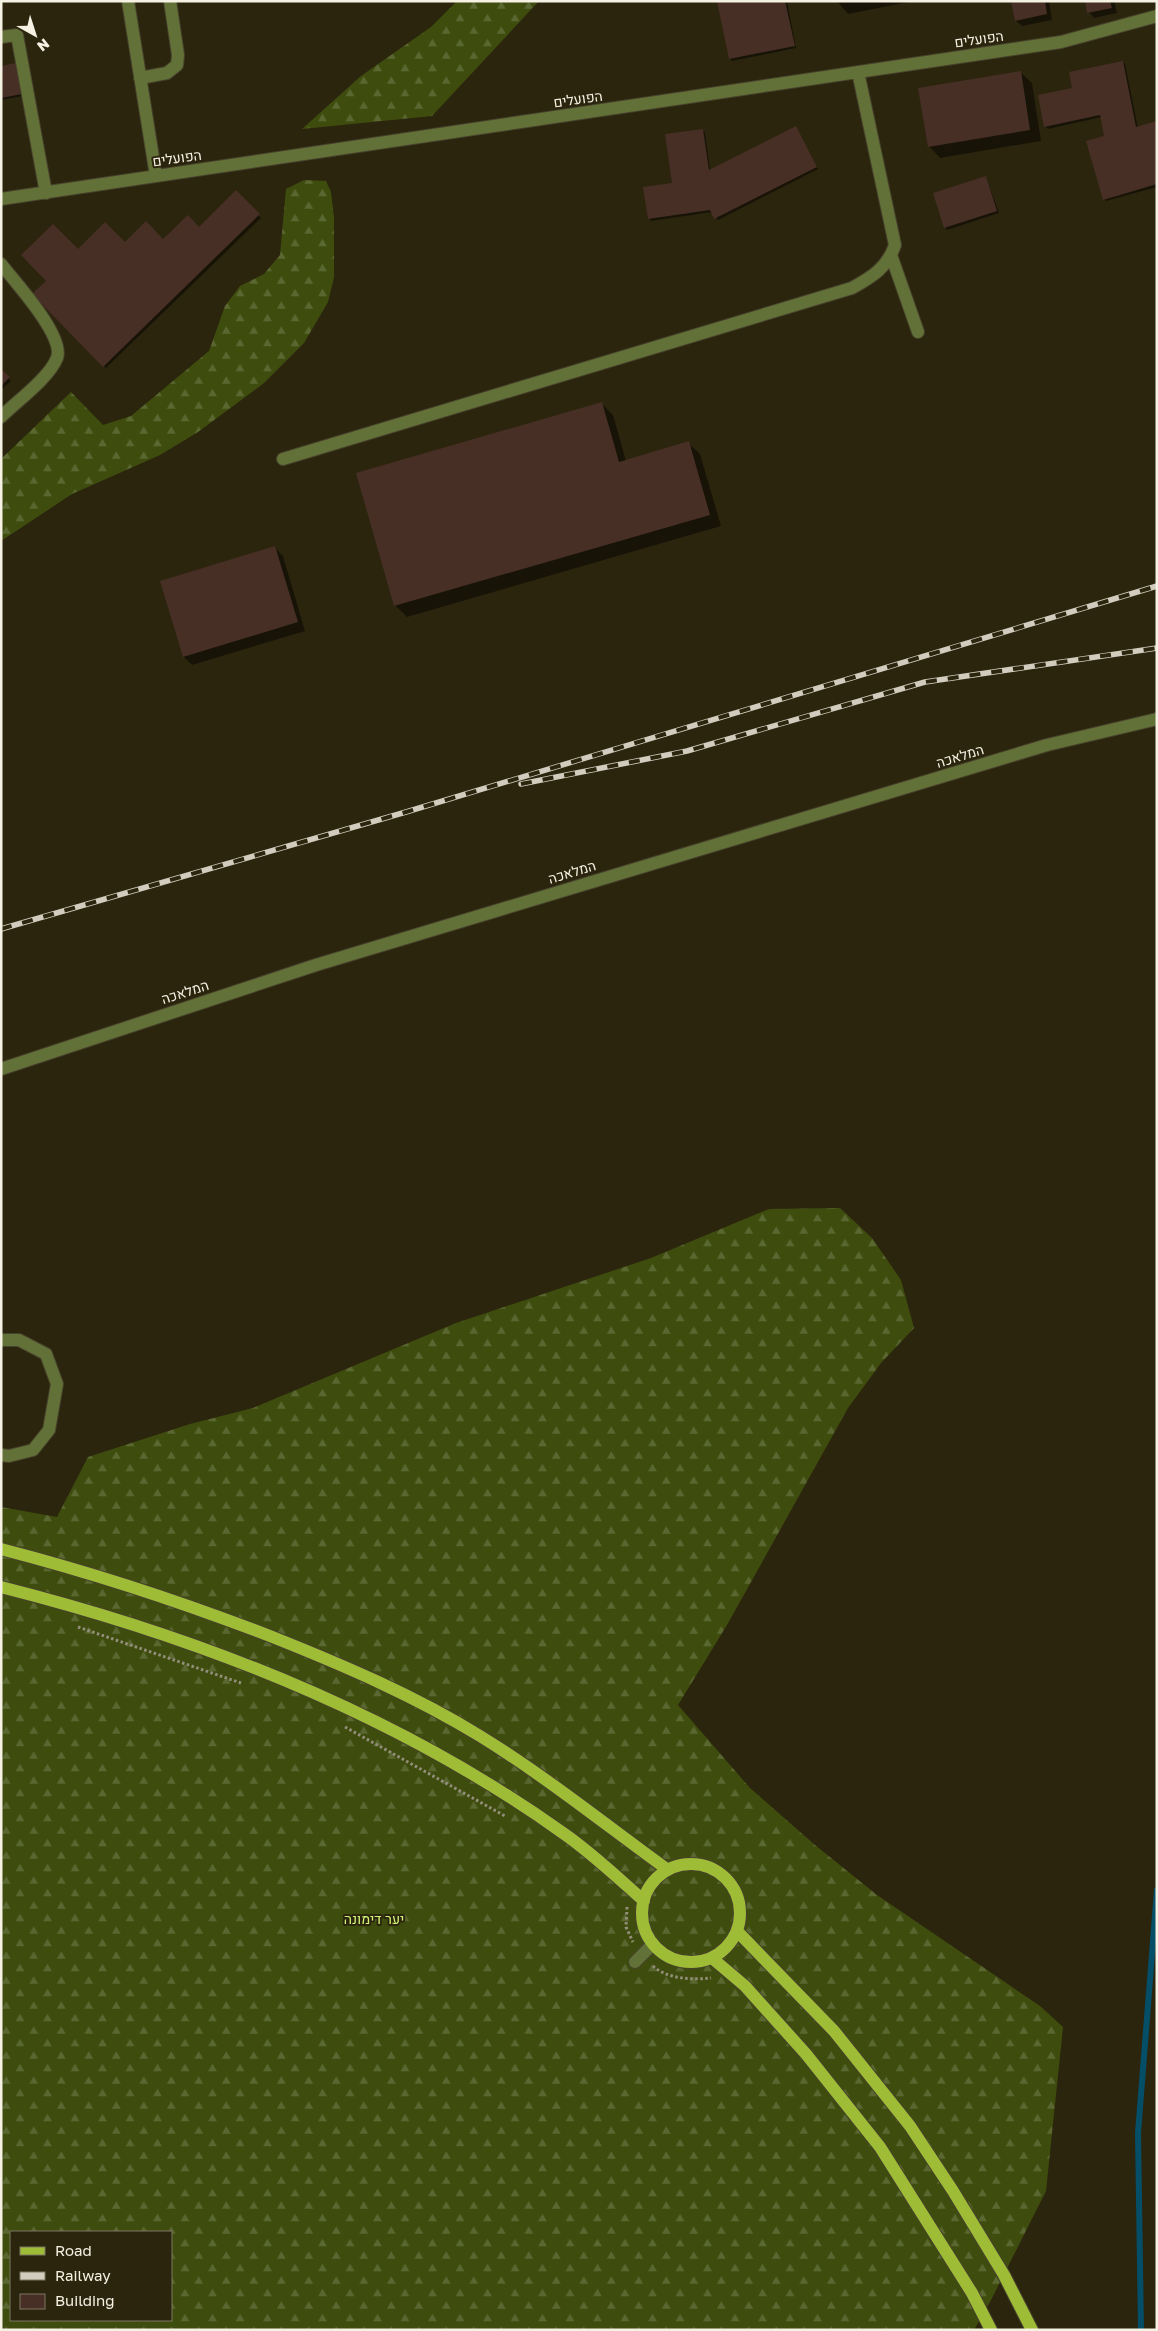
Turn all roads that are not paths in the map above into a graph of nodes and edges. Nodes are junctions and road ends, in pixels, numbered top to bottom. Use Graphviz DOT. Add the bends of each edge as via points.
graph roads {
  1 [pos="128,1"];
  2 [pos="170,1"];
  3 [pos="1157,16"];
  4 [pos="1,37"];
  5 [pos="858,72"];
  6 [pos="140,78"];
  7 [pos="156,176"];
  8 [pos="46,193"];
  9 [pos="1,199"];
  10 [pos="891,255"];
  11 [pos="1,264"];
  12 [pos="918,332"];
  13 [pos="1,417"];
  14 [pos="283,459"];
  15 [pos="1157,719"];
  16 [pos="1,1069"];
  17 [pos="1,1340"];
  18 [pos="1,1455"];
  19 [pos="1,1550"];
  20 [pos="1,1587"];
  21 [pos="668,1870"];
  22 [pos="644,1901"];
  23 [pos="737,1931"];
  24 [pos="653,1944"];
  25 [pos="712,1958"];
  26 [pos="638,1959"];
  27 [pos="991,2330"];
  28 [pos="1032,2330"];
  1 -- 6 [label="street"];
  2 -- 6 [label="street" via="178,62 169,72"];
  3 -- 5 [label="street, הפועלים" via="1061,42"];
  4 -- 8 [label="street" via="17,35"];
  5 -- 7 [label="street, הפועלים"];
  5 -- 10 [label="street" via="895,244"];
  6 -- 7 [label="street"];
  7 -- 8 [label="street, הפועלים"];
  8 -- 9 [label="street, הפועלים"];
  10 -- 12 [label="street"];
  10 -- 14 [label="street" via="883,268 852,288"];
  11 -- 13 [label="street" via="55,338 58,356 46,373"];
  15 -- 16 [label="street, המלאכה" via="1047,745 363,951"];
  17 -- 18 [label="street" via="19,1340 46,1354 57,1384 49,1430 33,1450"];
  19 -- 21 [label="main road" via="144,1590 322,1657 404,1694 536,1773"];
  20 -- 22 [label="main road" via="132,1625 222,1656 388,1727 461,1767 565,1834"];
  21 -- 22 [label="main road" via="660,1875"];
  21 -- 23 [label="main road" via="687,1864 704,1865 721,1873 733,1885 740,1902 741,1920"];
  22 -- 24 [label="main road" via="642,1916"];
  23 -- 25 [label="main road" via="721,1953"];
  23 -- 28 [label="main road" via="834,2031 910,2126 1004,2275"];
  24 -- 25 [label="main road" via="663,1954 681,1961 700,1962"];
  24 -- 26 [label="street"];
  25 -- 27 [label="main road" via="745,1986 800,2047 880,2147 952,2260"];
}
